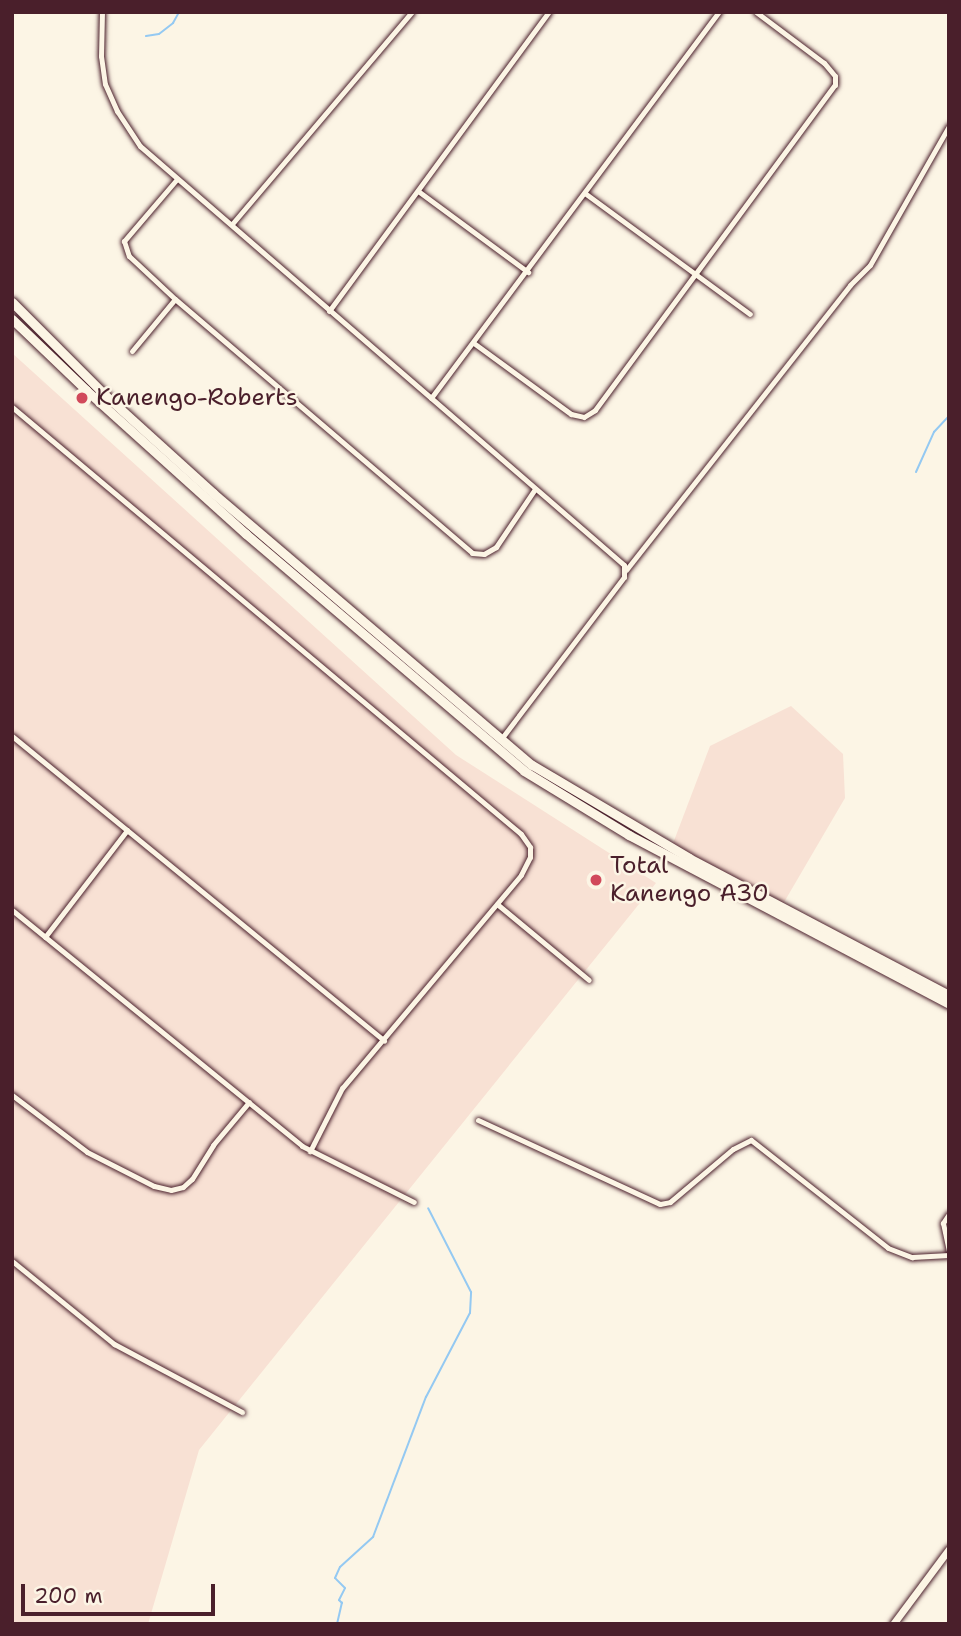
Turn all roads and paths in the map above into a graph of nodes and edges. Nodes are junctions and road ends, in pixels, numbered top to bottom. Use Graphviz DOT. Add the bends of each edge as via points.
graph roads {
  1 [pos="102,12"];
  2 [pos="412,12"];
  3 [pos="549,12"];
  4 [pos="719,12"];
  5 [pos="756,12"];
  6 [pos="949,126"];
  7 [pos="177,179"];
  8 [pos="418,191"];
  9 [pos="586,194"];
  10 [pos="232,224"];
  11 [pos="528,272"];
  12 [pos="695,274"];
  13 [pos="175,299"];
  14 [pos="12,302"];
  15 [pos="329,311"];
  16 [pos="750,314"];
  17 [pos="12,319"];
  18 [pos="475,344"];
  19 [pos="132,351"];
  20 [pos="431,398"];
  21 [pos="12,407"];
  22 [pos="536,489"];
  23 [pos="626,570"];
  24 [pos="12,736"];
  25 [pos="498,744"];
  26 [pos="127,831"];
  27 [pos="497,904"];
  28 [pos="12,910"];
  29 [pos="45,937"];
  30 [pos="589,980"];
  31 [pos="949,995"];
  32 [pos="949,1004"];
  33 [pos="384,1041"];
  34 [pos="12,1095"];
  35 [pos="249,1102"];
  36 [pos="478,1119"];
  37 [pos="310,1150"];
  38 [pos="414,1202"];
  39 [pos="949,1214"];
  40 [pos="949,1253"];
  41 [pos="12,1261"];
  42 [pos="242,1412"];
  43 [pos="949,1549"];
  44 [pos="893,1624"];
  1 -- 7 [label="street" via="101,56 109,94 140,146"];
  2 -- 10 [label="street"];
  3 -- 8 [label="street"];
  4 -- 9 [label="street"];
  5 -- 12 [label="street" via="824,63 835,76 835,85"];
  6 -- 23 [label="street" via="870,265"];
  7 -- 10 [label="street"];
  7 -- 13 [label="street" via="124,241 129,256"];
  8 -- 11 [label="street"];
  8 -- 15 [label="street"];
  9 -- 11 [label="street"];
  9 -- 12 [label="street"];
  10 -- 15 [label="street"];
  11 -- 18 [label="street"];
  12 -- 16 [label="street"];
  12 -- 18 [label="street" via="595,410 584,417 571,414"];
  13 -- 19 [label="street"];
  13 -- 22 [label="street" via="472,553 484,554 496,547"];
  14 -- 25 [label="highway" via="105,395"];
  15 -- 20 [label="street"];
  17 -- 25 [label="highway" via="246,534"];
  18 -- 20 [label="street"];
  20 -- 22 [label="street"];
  21 -- 27 [label="street" via="521,834 531,851 527,866"];
  22 -- 23 [label="street"];
  23 -- 25 [label="street"];
  24 -- 26 [label="street"];
  25 -- 31 [label="highway" via="627,823"];
  25 -- 32 [label="highway" via="524,771 609,823"];
  26 -- 29 [label="street"];
  26 -- 33 [label="street"];
  27 -- 30 [label="street"];
  27 -- 33 [label="street"];
  28 -- 29 [label="street"];
  29 -- 35 [label="street"];
  33 -- 37 [label="street" via="342,1088"];
  34 -- 35 [label="street" via="86,1152 171,1191 192,1179"];
  35 -- 37 [label="street"];
  36 -- 40 [label="street" via="660,1204 670,1202 733,1149 751,1140 888,1248 912,1257"];
  37 -- 38 [label="street"];
  39 -- 40 [label="street" via="943,1223"];
  41 -- 42 [label="street" via="114,1344"];
  43 -- 44 [label="street"];
}
